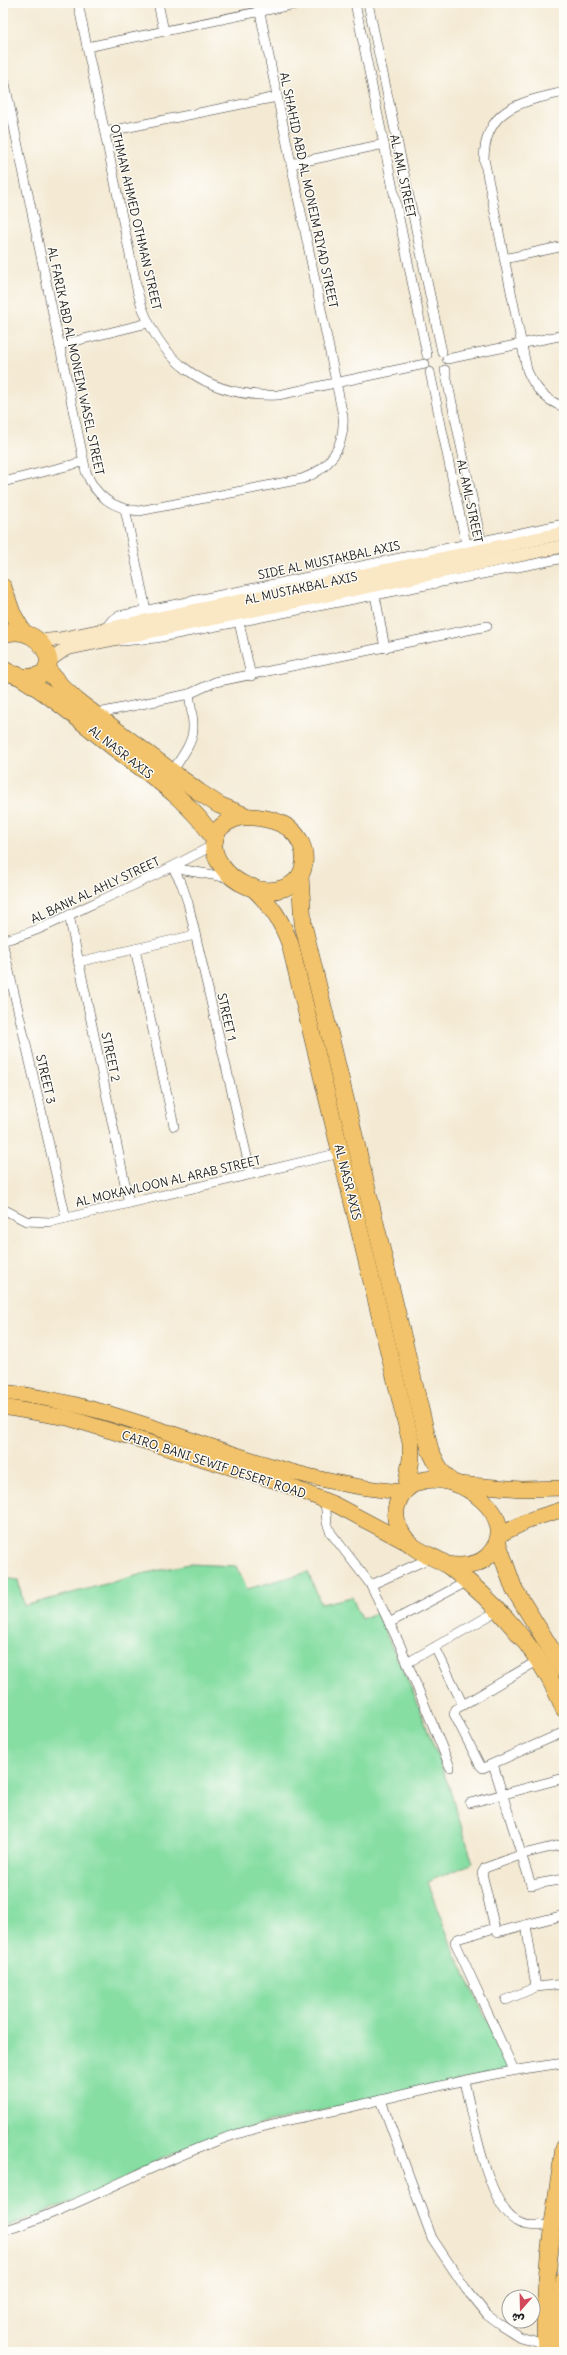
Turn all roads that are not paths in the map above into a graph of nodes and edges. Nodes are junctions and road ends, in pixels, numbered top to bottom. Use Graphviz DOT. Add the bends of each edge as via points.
graph roads {
  1 [pos="78,3"];
  2 [pos="158,3"];
  3 [pos="302,3"];
  4 [pos="355,3"];
  5 [pos="368,3"];
  6 [pos="259,7"];
  7 [pos="164,31"];
  8 [pos="87,47"];
  9 [pos="3,74"];
  10 [pos="564,92"];
  11 [pos="277,97"];
  12 [pos="104,132"];
  13 [pos="384,144"];
  14 [pos="291,164"];
  15 [pos="564,246"];
  16 [pos="504,259"];
  17 [pos="148,323"];
  18 [pos="564,335"];
  19 [pos="522,344"];
  20 [pos="59,345"];
  21 [pos="427,355"];
  22 [pos="445,356"];
  23 [pos="428,368"];
  24 [pos="445,370"];
  25 [pos="336,383"];
  26 [pos="564,407"];
  27 [pos="84,462"];
  28 [pos="3,482"];
  29 [pos="125,509"];
  30 [pos="564,524"];
  31 [pos="564,533"];
  32 [pos="564,546"];
  33 [pos="468,554"];
  34 [pos="489,557"];
  35 [pos="564,558"];
  36 [pos="3,587"];
  37 [pos="375,595"];
  38 [pos="6,607"];
  39 [pos="146,610"];
  40 [pos="224,621"];
  41 [pos="239,622"];
  42 [pos="487,626"];
  43 [pos="23,632"];
  44 [pos="3,634"];
  45 [pos="107,635"];
  46 [pos="38,640"];
  47 [pos="385,648"];
  48 [pos="48,665"];
  49 [pos="7,671"];
  50 [pos="251,676"];
  51 [pos="189,694"];
  52 [pos="94,714"];
  53 [pos="172,772"];
  54 [pos="246,816"];
  55 [pos="215,842"];
  56 [pos="172,868"];
  57 [pos="300,876"];
  58 [pos="233,878"];
  59 [pos="252,887"];
  60 [pos="69,915"];
  61 [pos="195,935"];
  62 [pos="3,940"];
  63 [pos="3,946"];
  64 [pos="136,949"];
  65 [pos="78,962"];
  66 [pos="174,1126"];
  67 [pos="340,1153"];
  68 [pos="251,1174"];
  69 [pos="129,1203"];
  70 [pos="3,1209"];
  71 [pos="66,1218"];
  72 [pos="3,1392"];
  73 [pos="3,1407"];
  74 [pos="454,1483"];
  75 [pos="405,1490"];
  76 [pos="564,1490"];
  77 [pos="325,1500"];
  78 [pos="564,1509"];
  79 [pos="498,1540"];
  80 [pos="415,1548"];
  81 [pos="430,1558"];
  82 [pos="447,1565"];
  83 [pos="468,1581"];
  84 [pos="371,1585"];
  85 [pos="499,1610"];
  86 [pos="528,1614"];
  87 [pos="389,1623"];
  88 [pos="513,1627"];
  89 [pos="435,1647"];
  90 [pos="537,1661"];
  91 [pos="407,1664"];
  92 [pos="564,1669"];
  93 [pos="463,1705"];
  94 [pos="564,1709"];
  95 [pos="564,1732"];
  96 [pos="493,1764"];
  97 [pos="450,1767"];
  98 [pos="564,1778"];
  99 [pos="503,1794"];
  100 [pos="470,1803"];
  101 [pos="564,1844"];
  102 [pos="523,1854"];
  103 [pos="564,1879"];
  104 [pos="564,1915"];
  105 [pos="526,1925"];
  106 [pos="495,1928"];
  107 [pos="564,1984"];
  108 [pos="536,1987"];
  109 [pos="506,2000"];
  110 [pos="564,2063"];
  111 [pos="514,2070"];
  112 [pos="464,2081"];
  113 [pos="380,2100"];
  114 [pos="564,2148"];
  115 [pos="560,2208"];
  116 [pos="553,2225"];
  117 [pos="3,2231"];
  118 [pos="564,2279"];
  119 [pos="563,2297"];
  120 [pos="551,2349"];
  1 -- 8 [label="street, OTHMAN AHMED OTHMAN STREET"];
  2 -- 7 [label="street"];
  3 -- 6 [label="street"];
  4 -- 13 [label="street, AL AML STREET"];
  5 -- 22 [label="street, AL AML STREET"];
  6 -- 7 [label="street"];
  6 -- 11 [label="street, AL SHAHID ABD AL MONEIM RIYAD STREET"];
  7 -- 8 [label="street"];
  8 -- 12 [label="street, OTHMAN AHMED OTHMAN STREET"];
  9 -- 20 [label="street, AL FARIK ABD AL MONEIM WASEL STREET"];
  10 -- 16 [label="street" via="521,102 512,107 496,120 486,138 484,160"];
  11 -- 12 [label="street"];
  11 -- 14 [label="street, AL SHAHID ABD AL MONEIM RIYAD STREET"];
  12 -- 17 [label="street, OTHMAN AHMED OTHMAN STREET" via="138,294"];
  13 -- 14 [label="street"];
  13 -- 21 [label="street, AL AML STREET"];
  14 -- 25 [label="street, AL SHAHID ABD AL MONEIM RIYAD STREET"];
  15 -- 16 [label="street"];
  16 -- 19 [label="street"];
  17 -- 20 [label="street"];
  17 -- 25 [label="street, OTHMAN AHMED OTHMAN STREET" via="176,361 202,380 231,391 278,395"];
  18 -- 19 [label="street"];
  19 -- 22 [label="street"];
  19 -- 26 [label="street" via="527,370 536,388"];
  20 -- 27 [label="street, AL FARIK ABD AL MONEIM WASEL STREET"];
  21 -- 22 [label="street" via="432,351"];
  21 -- 23 [label="street"];
  22 -- 24 [label="street"];
  23 -- 24 [label="street" via="440,373"];
  23 -- 25 [label="street, OTHMAN AHMED OTHMAN STREET"];
  23 -- 33 [label="street, AL AML STREET"];
  24 -- 34 [label="street, AL AML STREET"];
  25 -- 29 [label="street, AL FARIK ABD AL MONEIM WASEL STREET" via="343,416 341,442 332,458 311,476 147,511"];
  27 -- 28 [label="street"];
  27 -- 29 [label="street, AL FARIK ABD AL MONEIM WASEL STREET" via="88,479 96,490 112,504"];
  29 -- 39 [label="street"];
  30 -- 34 [label="street, SIDE AL MUSTAKBAL AXIS"];
  31 -- 34 [label="street, AL MUSTAKBAL AXIS"];
  32 -- 34 [label="street, AL MUSTAKBAL AXIS"];
  33 -- 34 [label="street, AL MUSTAKBAL AXIS"];
  33 -- 34 [label="street, SIDE AL MUSTAKBAL AXIS"];
  33 -- 39 [label="street, SIDE AL MUSTAKBAL AXIS"];
  33 -- 40 [label="street, AL MUSTAKBAL AXIS"];
  33 -- 45 [label="street, AL MUSTAKBAL AXIS"];
  34 -- 35 [label="street, SIDE AL MUSTAKBAL AXIS"];
  34 -- 37 [label="street, SIDE AL MUSTAKBAL AXIS"];
  36 -- 38 [label="highway"];
  37 -- 41 [label="street, SIDE AL MUSTAKBAL AXIS"];
  37 -- 47 [label="street"];
  38 -- 43 [label="highway"];
  39 -- 45 [label="street, SIDE AL MUSTAKBAL AXIS" via="116,616"];
  40 -- 41 [label="street, SIDE AL MUSTAKBAL AXIS"];
  40 -- 45 [label="street, AL MUSTAKBAL AXIS"];
  41 -- 50 [label="street"];
  42 -- 47 [label="street"];
  43 -- 44 [label="highway"];
  43 -- 46 [label="highway"];
  45 -- 46 [label="street, AL MUSTAKBAL AXIS"];
  45 -- 48 [label="street, AL MUSTAKBAL AXIS" via="66,649"];
  46 -- 48 [label="highway, AL NASR AXIS" via="46,650"];
  47 -- 50 [label="street"];
  48 -- 49 [label="highway" via="35,677"];
  48 -- 52 [label="highway, AL NASR AXIS" via="69,694"];
  49 -- 55 [label="highway, AL NASR AXIS" via="43,692 180,798 203,822"];
  50 -- 51 [label="street" via="215,682"];
  51 -- 52 [label="street"];
  51 -- 53 [label="street" via="194,735"];
  52 -- 53 [label="highway, AL NASR AXIS"];
  53 -- 54 [label="highway, AL NASR AXIS" via="209,799"];
  54 -- 55 [label="highway" via="229,821 220,829"];
  54 -- 57 [label="highway" via="283,825 294,833 301,844 304,856"];
  55 -- 56 [label="street, AL BANK AL AHLY STREET"];
  55 -- 58 [label="highway" via="220,866"];
  56 -- 58 [label="street, AL BANK AL AHLY STREET"];
  56 -- 60 [label="street, AL BANK AL AHLY STREET"];
  56 -- 61 [label="street, STREET 1" via="185,894"];
  57 -- 59 [label="highway" via="293,884 278,890"];
  57 -- 74 [label="highway, AL NASR AXIS" via="303,924 430,1450 440,1470"];
  58 -- 59 [label="highway"];
  59 -- 67 [label="highway, AL NASR AXIS" via="273,910 288,940"];
  60 -- 62 [label="street, AL BANK AL AHLY STREET" via="36,931"];
  60 -- 65 [label="street, STREET 2"];
  61 -- 64 [label="street"];
  61 -- 68 [label="street, STREET 1"];
  63 -- 71 [label="street, STREET 3"];
  64 -- 65 [label="street"];
  64 -- 66 [label="street"];
  65 -- 69 [label="street, STREET 2"];
  67 -- 68 [label="street, AL MOKAWLOON AL ARAB STREET"];
  67 -- 75 [label="highway, AL NASR AXIS" via="411,1442 411,1459"];
  68 -- 69 [label="street, AL MOKAWLOON AL ARAB STREET"];
  69 -- 71 [label="street, AL MOKAWLOON AL ARAB STREET"];
  70 -- 71 [label="street, AL MOKAWLOON AL ARAB STREET" via="18,1219 34,1222"];
  72 -- 75 [label="main road, CAIRO, BANI SEWIF DESERT ROAD" via="75,1404 127,1418 260,1455 339,1484"];
  73 -- 77 [label="main road, CAIRO, BANI SEWIF DESERT ROAD" via="68,1418 279,1482"];
  74 -- 75 [label="highway" via="425,1480"];
  74 -- 76 [label="main road"];
  74 -- 79 [label="highway" via="480,1497 496,1522"];
  75 -- 80 [label="highway" via="398,1502 397,1521 401,1533"];
  77 -- 80 [label="main road, CAIRO, BANI SEWIF DESERT ROAD" via="377,1525"];
  77 -- 84 [label="street" via="327,1523 331,1533"];
  78 -- 79 [label="main road" via="532,1519"];
  79 -- 82 [label="highway" via="485,1559 473,1565 462,1568"];
  79 -- 86 [label="highway" via="507,1575"];
  80 -- 81 [label="highway"];
  81 -- 82 [label="highway"];
  81 -- 84 [label="street"];
  82 -- 83 [label="highway"];
  83 -- 85 [label="highway"];
  83 -- 87 [label="street"];
  84 -- 87 [label="street"];
  85 -- 88 [label="highway"];
  85 -- 89 [label="street"];
  86 -- 88 [label="highway" via="521,1612 514,1616"];
  86 -- 92 [label="highway"];
  87 -- 91 [label="street"];
  88 -- 90 [label="highway"];
  89 -- 91 [label="street"];
  89 -- 93 [label="street"];
  90 -- 93 [label="street"];
  90 -- 94 [label="highway" via="553,1685"];
  91 -- 97 [label="street"];
  93 -- 96 [label="street" via="454,1712 480,1765 483,1768"];
  95 -- 96 [label="street"];
  96 -- 99 [label="street"];
  98 -- 99 [label="street"];
  99 -- 100 [label="street"];
  99 -- 102 [label="street"];
  101 -- 102 [label="street"];
  102 -- 103 [label="street" via="531,1885"];
  102 -- 106 [label="street" via="482,1871"];
  104 -- 105 [label="street"];
  105 -- 106 [label="street" via="501,1932"];
  105 -- 108 [label="street"];
  106 -- 111 [label="street" via="454,1942"];
  107 -- 108 [label="street"];
  108 -- 109 [label="street"];
  110 -- 111 [label="street"];
  111 -- 112 [label="street"];
  112 -- 113 [label="street"];
  112 -- 116 [label="street" via="479,2146 501,2204 508,2214 528,2226"];
  113 -- 117 [label="street" via="216,2141 67,2208"];
  113 -- 120 [label="street" via="432,2238 466,2289 487,2316 520,2337"];
  114 -- 115 [label="highway"];
  115 -- 116 [label="highway"];
  116 -- 120 [label="highway"];
  118 -- 119 [label="highway"];
  119 -- 120 [label="highway"];
}
